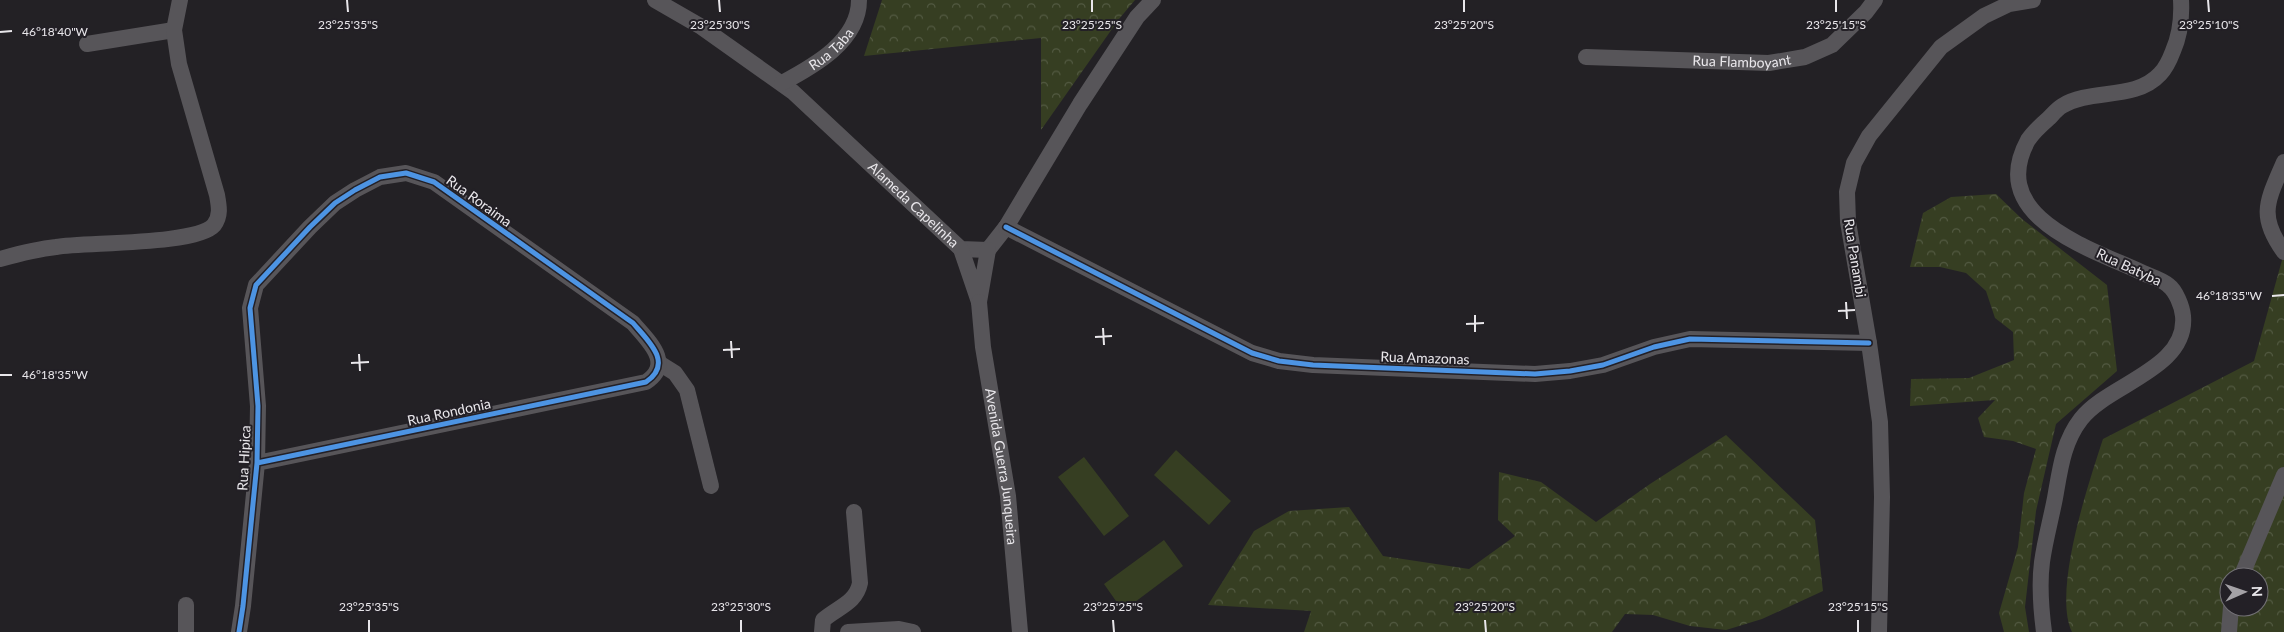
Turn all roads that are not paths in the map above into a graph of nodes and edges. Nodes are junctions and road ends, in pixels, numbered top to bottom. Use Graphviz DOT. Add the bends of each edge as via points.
graph roads {
  1 [pos="180,0"];
  2 [pos="655,0"];
  3 [pos="858,0"];
  4 [pos="1153,0"];
  5 [pos="1875,0"];
  6 [pos="2033,0"];
  7 [pos="2181,0"];
  8 [pos="174,30"];
  9 [pos="87,44"];
  10 [pos="1586,57"];
  11 [pos="782,83"];
  12 [pos="2284,162"];
  13 [pos="1006,227"];
  14 [pos="961,249"];
  15 [pos="988,250"];
  16 [pos="2284,252"];
  17 [pos="0,259"];
  18 [pos="256,285"];
  19 [pos="979,302"];
  20 [pos="1869,343"];
  21 [pos="659,363"];
  22 [pos="257,463"];
  23 [pos="2284,476"];
  24 [pos="711,486"];
  25 [pos="854,512"];
  26 [pos="2245,567"];
  27 [pos="186,605"];
  28 [pos="2230,617"];
  29 [pos="186,632"];
  30 [pos="239,632"];
  31 [pos="822,632"];
  32 [pos="848,632"];
  33 [pos="913,632"];
  34 [pos="1020,632"];
  35 [pos="1879,632"];
  36 [pos="2044,632"];
  37 [pos="2229,632"];
  1 -- 8 [label="street"];
  2 -- 11 [label="street, Alameda Capelinha" via="700,26"];
  3 -- 11 [label="street, Rua Taba" via="854,25 841,41 809,68"];
  4 -- 13 [label="street" via="1137,17 1080,104"];
  5 -- 10 [label="street, Rua Flamboyant" via="1832,45 1805,57 1769,63"];
  6 -- 20 [label="street, Rua Panambi" via="2009,4 1984,16 1940,47 1869,136 1854,163 1847,192 1848,222"];
  7 -- 36 [label="street, Rua Batyba" via="2178,40 2160,74 2145,86 2062,106 2037,128 2021,156 2018,176 2022,195 2031,210 2064,237 2169,285 2182,309 2184,326 2178,343 2165,360 2098,402 2080,420 2065,448 2042,563"];
  8 -- 9 [label="street"];
  8 -- 17 [label="street" via="179,64 217,196 219,212 214,225 200,234 170,239 57,246"];
  11 -- 14 [label="street, Alameda Capelinha"];
  12 -- 16 [label="street" via="2268,198 2267,214 2272,235"];
  13 -- 15 [label="street"];
  13 -- 20 [label="street, Rua Amazonas" via="1252,354 1288,362 1535,374 1603,365 1654,347 1690,339"];
  14 -- 15 [label="street, Alameda Capelinha"];
  14 -- 19 [label="street, Avenida Guerra Junqueira"];
  15 -- 19 [label="street, Avenida Guerra Junqueira"];
  18 -- 21 [label="street, Rua Roraima" via="335,203 380,177 406,173 434,182 632,323 656,351"];
  18 -- 22 [label="street, Rua Hipica" via="250,308 258,406"];
  19 -- 34 [label="street, Avenida Guerra Junqueira" via="983,348 1008,496"];
  20 -- 35 [label="street, Rua Panambi" via="1881,439"];
  21 -- 22 [label="street, Rua Rondonia" via="655,376 646,382"];
  21 -- 24 [label="street" via="675,373 687,390"];
  22 -- 30 [label="street, Rua Hipica"];
  23 -- 26 [label="street"];
  25 -- 31 [label="street" via="858,593 824,620"];
  27 -- 29 [label="street"];
  28 -- 37 [label="street"];
  32 -- 33 [label="street" via="899,629"];
}
